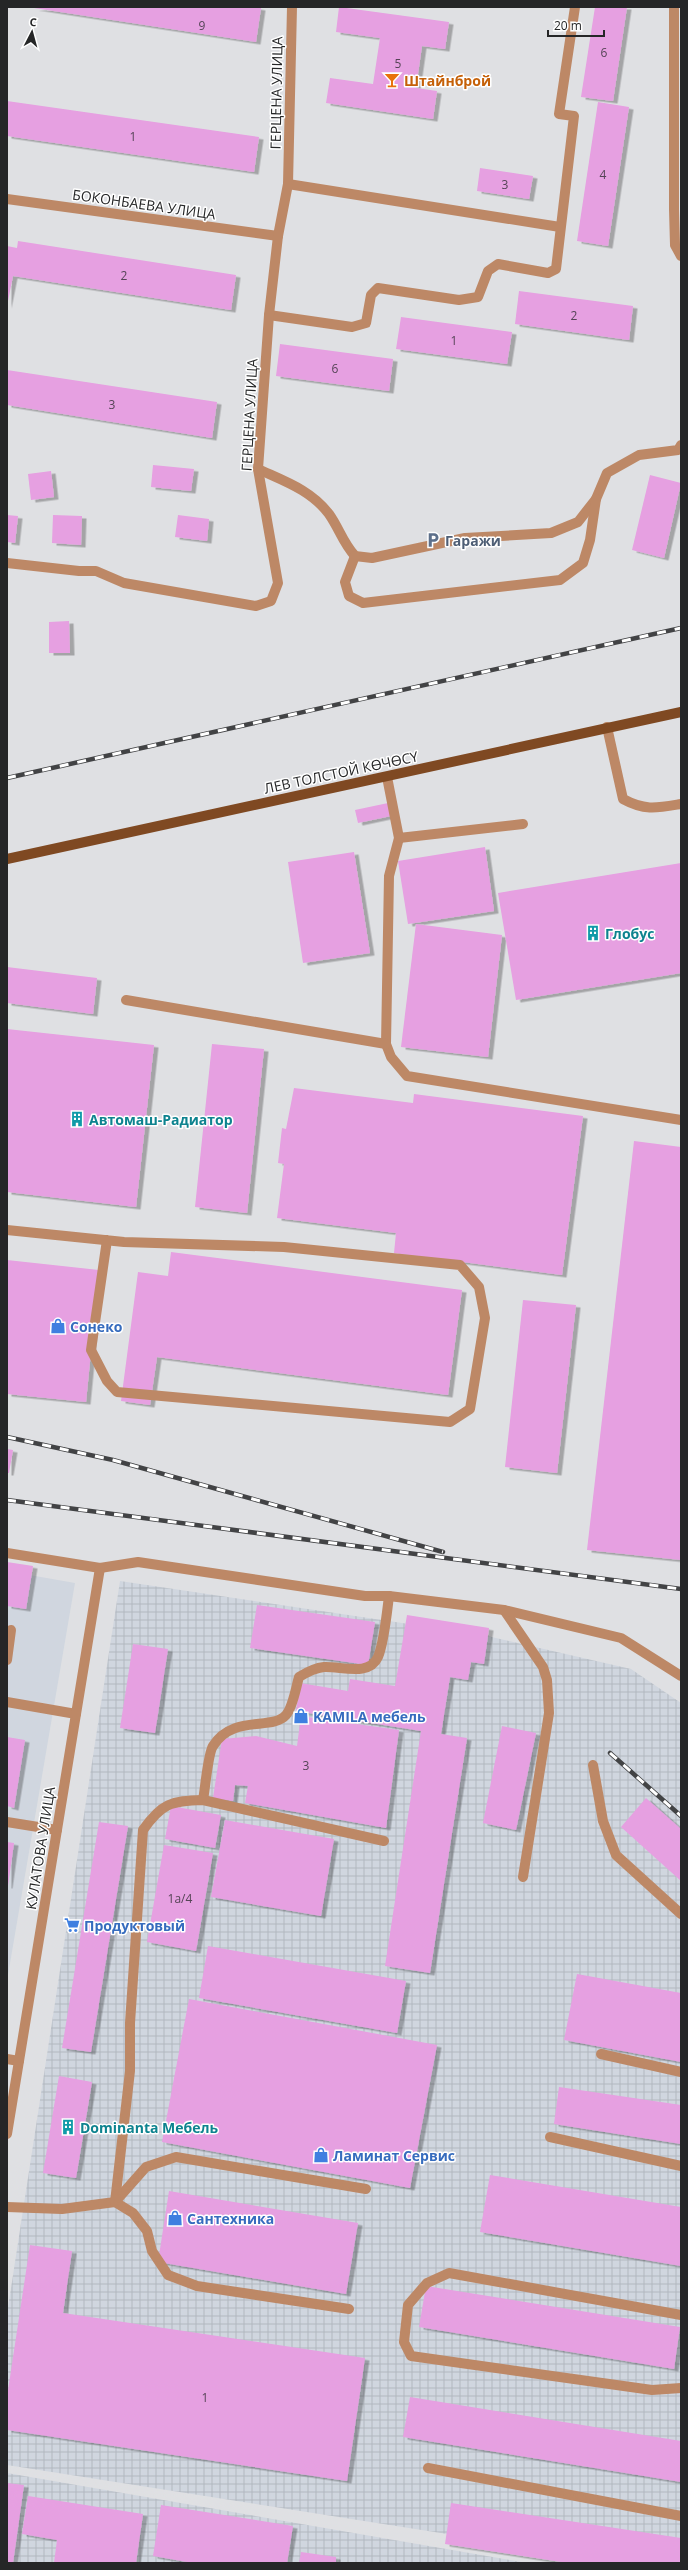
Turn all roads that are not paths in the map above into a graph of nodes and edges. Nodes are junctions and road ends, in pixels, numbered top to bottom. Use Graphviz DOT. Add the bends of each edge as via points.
graph roads {
  1 [pos="292,7"];
  2 [pos="575,7"];
  3 [pos="674,7"];
  4 [pos="677,38"];
  5 [pos="288,184"];
  6 [pos="7,199"];
  7 [pos="560,227"];
  8 [pos="278,236"];
  9 [pos="681,256"];
  10 [pos="269,315"];
  11 [pos="681,445"];
  12 [pos="258,469"];
  13 [pos="596,499"];
  14 [pos="355,556"];
  15 [pos="7,563"];
  16 [pos="681,712"];
  17 [pos="607,727"];
  18 [pos="387,777"];
  19 [pos="681,804"];
  20 [pos="523,824"];
  21 [pos="399,838"];
  22 [pos="7,859"];
  23 [pos="126,1000"];
  24 [pos="386,1044"];
  25 [pos="681,1120"];
  26 [pos="7,1230"];
  27 [pos="107,1240"];
  28 [pos="7,1553"];
  29 [pos="100,1568"];
  30 [pos="390,1596"];
  31 [pos="504,1610"];
  32 [pos="11,1630"];
  33 [pos="7,1660"];
  34 [pos="681,1676"];
  35 [pos="7,1702"];
  36 [pos="76,1714"];
  37 [pos="592,1765"];
  38 [pos="203,1800"];
  39 [pos="7,1822"];
  40 [pos="57,1830"];
  41 [pos="384,1841"];
  42 [pos="523,1877"];
  43 [pos="681,1914"];
  44 [pos="600,2054"];
  45 [pos="7,2059"];
  46 [pos="19,2061"];
  47 [pos="681,2072"];
  48 [pos="7,2134"];
  49 [pos="550,2137"];
  50 [pos="681,2166"];
  51 [pos="366,2189"];
  52 [pos="115,2202"];
  53 [pos="7,2207"];
  54 [pos="349,2309"];
  55 [pos="681,2315"];
  56 [pos="681,2388"];
  57 [pos="428,2468"];
  58 [pos="681,2516"];
  1 -- 5 [label="street, ГЕРЦЕНА УЛИЦА"];
  2 -- 7 [label="street" via="559,114 574,116"];
  3 -- 4 [label="street"];
  4 -- 9 [label="street" via="675,245"];
  5 -- 7 [label="street"];
  5 -- 8 [label="street, ГЕРЦЕНА УЛИЦА"];
  6 -- 8 [label="street, БОКОНБАЕВА УЛИЦА"];
  7 -- 10 [label="street" via="556,269 548,273 498,264 488,271 478,297 459,300 378,288 371,295 366,323 352,327"];
  8 -- 10 [label="street, ГЕРЦЕНА УЛИЦА"];
  10 -- 12 [label="street, ГЕРЦЕНА УЛИЦА"];
  11 -- 13 [label="street" via="678,450 639,456 607,473"];
  12 -- 14 [label="street" via="305,490 329,514 344,543"];
  12 -- 15 [label="street, ГЕРЦЕНА УЛИЦА" via="278,584 271,601 256,606 124,583 96,571"];
  13 -- 14 [label="street" via="578,522 551,533 465,538 372,558"];
  13 -- 14 [label="street" via="590,540 583,563 560,580 363,603 349,596 345,582"];
  16 -- 17 [label="main road, ЛЕВ ТОЛСТОЙ КӨЧӨСҮ"];
  17 -- 18 [label="main road, ЛЕВ ТОЛСТОЙ КӨЧӨСҮ"];
  17 -- 19 [label="street" via="623,798 636,806 653,809"];
  18 -- 21 [label="street"];
  18 -- 22 [label="main road, ЛЕВ ТОЛСТОЙ КӨЧӨСҮ"];
  20 -- 21 [label="street"];
  21 -- 24 [label="street" via="390,876"];
  23 -- 24 [label="street"];
  24 -- 25 [label="street" via="390,1057 407,1076"];
  26 -- 27 [label="street"];
  27 -- 27 [label="street" via="284,1247 460,1265 479,1287 485,1318 470,1409 450,1422 117,1392 107,1381 91,1350"];
  28 -- 29 [label="street"];
  29 -- 30 [label="street" via="138,1562 365,1596"];
  29 -- 36 [label="street, КУЛАТОВА УЛИЦА"];
  30 -- 31 [label="street"];
  30 -- 38 [label="street" via="378,1658 368,1667 357,1670 325,1667 311,1669 299,1677 287,1714 279,1720 243,1724 226,1733 212,1746"];
  31 -- 34 [label="street" via="621,1638"];
  31 -- 42 [label="street" via="543,1666 548,1680 549,1713"];
  32 -- 33 [label="street"];
  35 -- 36 [label="street"];
  36 -- 40 [label="street, КУЛАТОВА УЛИЦА"];
  37 -- 43 [label="street" via="603,1821 616,1855"];
  38 -- 41 [label="street"];
  38 -- 52 [label="street" via="177,1801 156,1812 143,1830 130,2023 130,2071"];
  39 -- 40 [label="street"];
  40 -- 46 [label="street, КУЛАТОВА УЛИЦА"];
  44 -- 47 [label="street"];
  45 -- 46 [label="street"];
  46 -- 48 [label="street, КУЛАТОВА УЛИЦА"];
  49 -- 50 [label="street"];
  51 -- 52 [label="street" via="176,2157 146,2167"];
  52 -- 53 [label="street" via="62,2209"];
  52 -- 54 [label="street" via="133,2213 147,2232 152,2251 168,2274 197,2286"];
  55 -- 56 [label="street" via="449,2273 427,2283 408,2305 404,2342 411,2356 652,2390"];
  57 -- 58 [label="street"];
}
